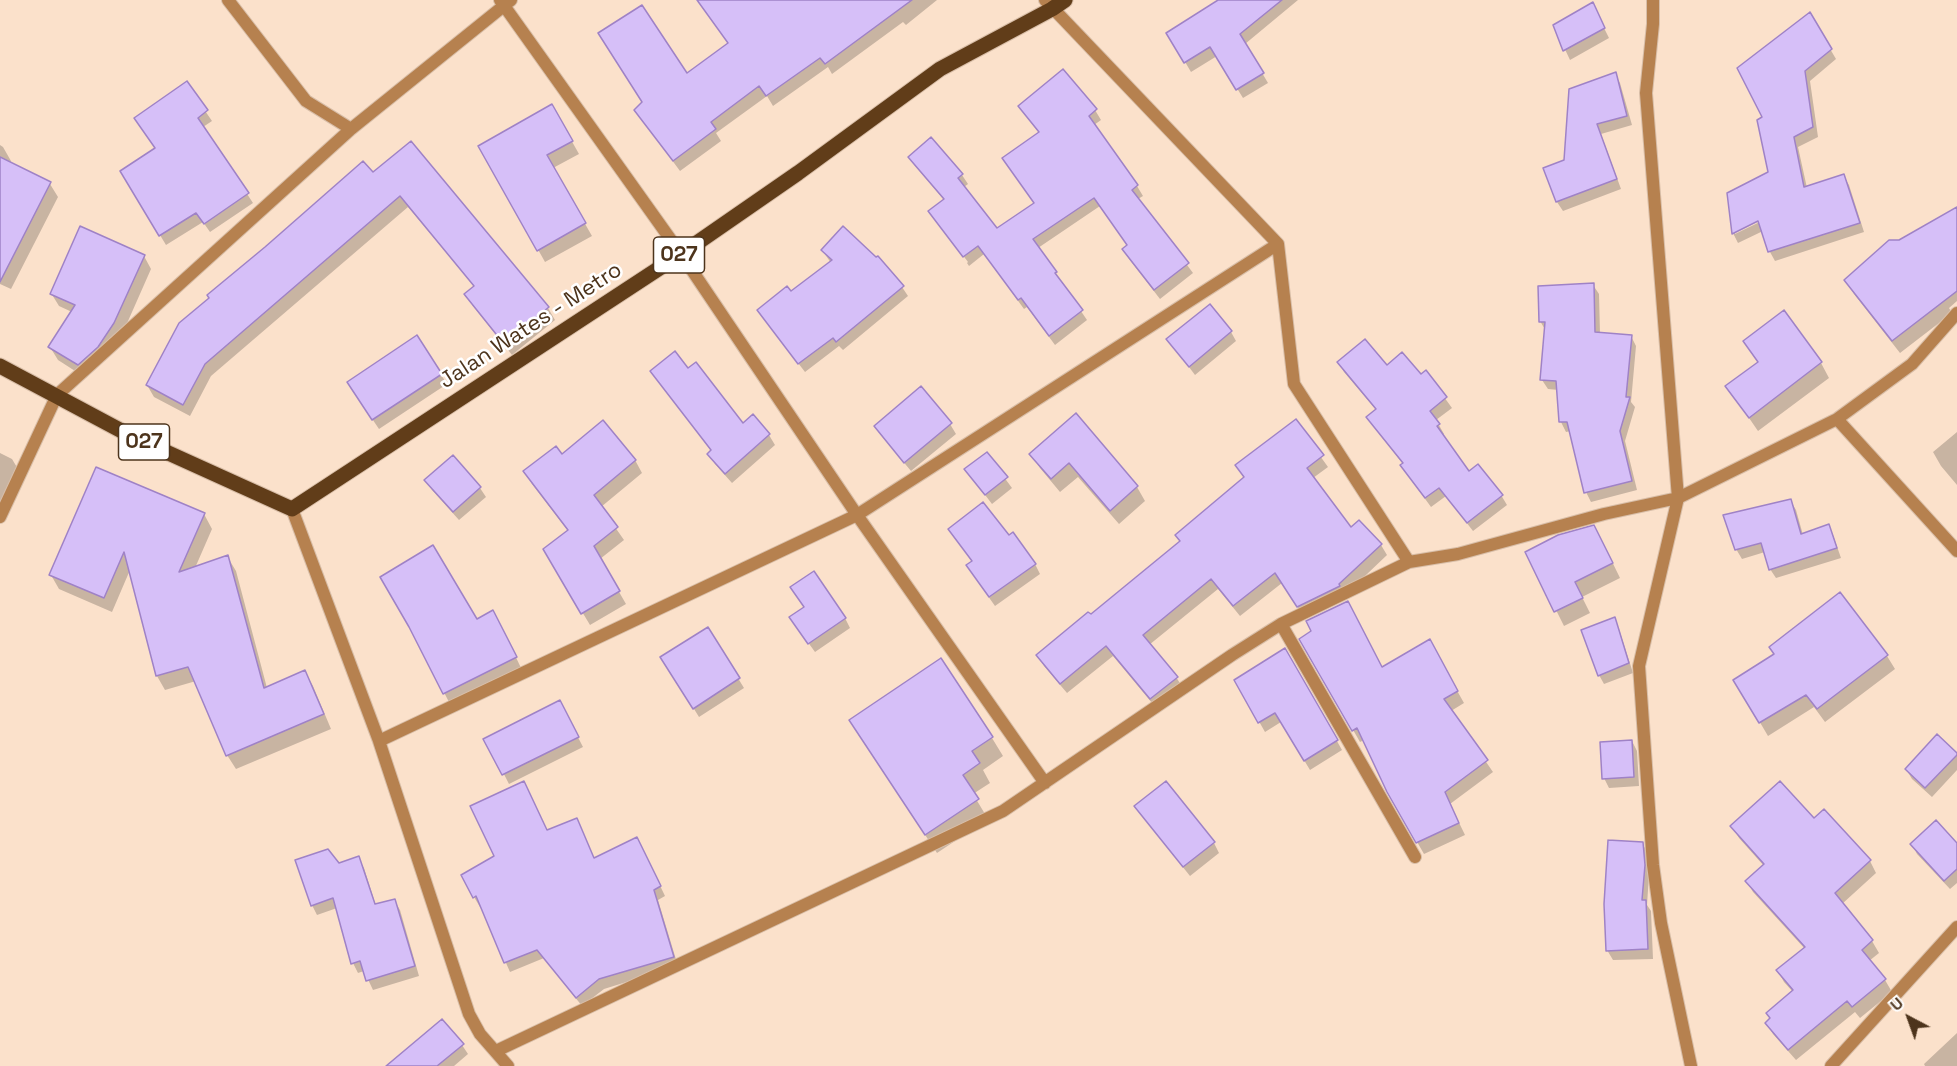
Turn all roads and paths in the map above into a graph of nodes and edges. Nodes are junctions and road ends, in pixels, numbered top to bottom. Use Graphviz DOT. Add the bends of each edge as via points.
graph roads {
  1 [pos="228,0"];
  2 [pos="1653,0"];
  3 [pos="505,2"];
  4 [pos="1054,3"];
  5 [pos="351,129"];
  6 [pos="1278,244"];
  7 [pos="681,254"];
  8 [pos="1957,313"];
  9 [pos="0,366"];
  10 [pos="57,395"];
  11 [pos="1837,419"];
  12 [pos="1678,498"];
  13 [pos="292,509"];
  14 [pos="857,515"];
  15 [pos="0,517"];
  16 [pos="1957,551"];
  17 [pos="1409,562"];
  18 [pos="1281,624"];
  19 [pos="379,741"];
  20 [pos="1045,783"];
  21 [pos="1415,857"];
  22 [pos="1957,927"];
  23 [pos="496,1051"];
  24 [pos="508,1066"];
  25 [pos="1691,1066"];
  26 [pos="1831,1066"];
  1 -- 5 [label="street" via="306,101"];
  2 -- 12 [label="street" via="1646,93"];
  3 -- 5 [label="street"];
  3 -- 7 [label="street"];
  4 -- 6 [label="street"];
  4 -- 7 [label="main road, Jalan Wates - Metro / 027" via="940,69"];
  5 -- 10 [label="street"];
  6 -- 14 [label="street"];
  6 -- 17 [label="street" via="1294,384"];
  7 -- 13 [label="main road, Jalan Wates - Metro / 027"];
  7 -- 14 [label="street"];
  8 -- 11 [label="street" via="1912,363"];
  9 -- 10 [label="main road, 027"];
  10 -- 13 [label="main road, 027" via="133,437"];
  10 -- 15 [label="street"];
  11 -- 12 [label="street"];
  11 -- 16 [label="street"];
  12 -- 17 [label="street" via="1458,554"];
  12 -- 25 [label="street" via="1639,666 1653,866"];
  13 -- 19 [label="street"];
  14 -- 19 [label="street"];
  14 -- 20 [label="street"];
  17 -- 18 [label="street"];
  18 -- 20 [label="street"];
  18 -- 21 [label="street"];
  19 -- 23 [label="street" via="469,1014"];
  20 -- 23 [label="street" via="1003,811"];
  22 -- 26 [label="street"];
  23 -- 24 [label="street"];
}
